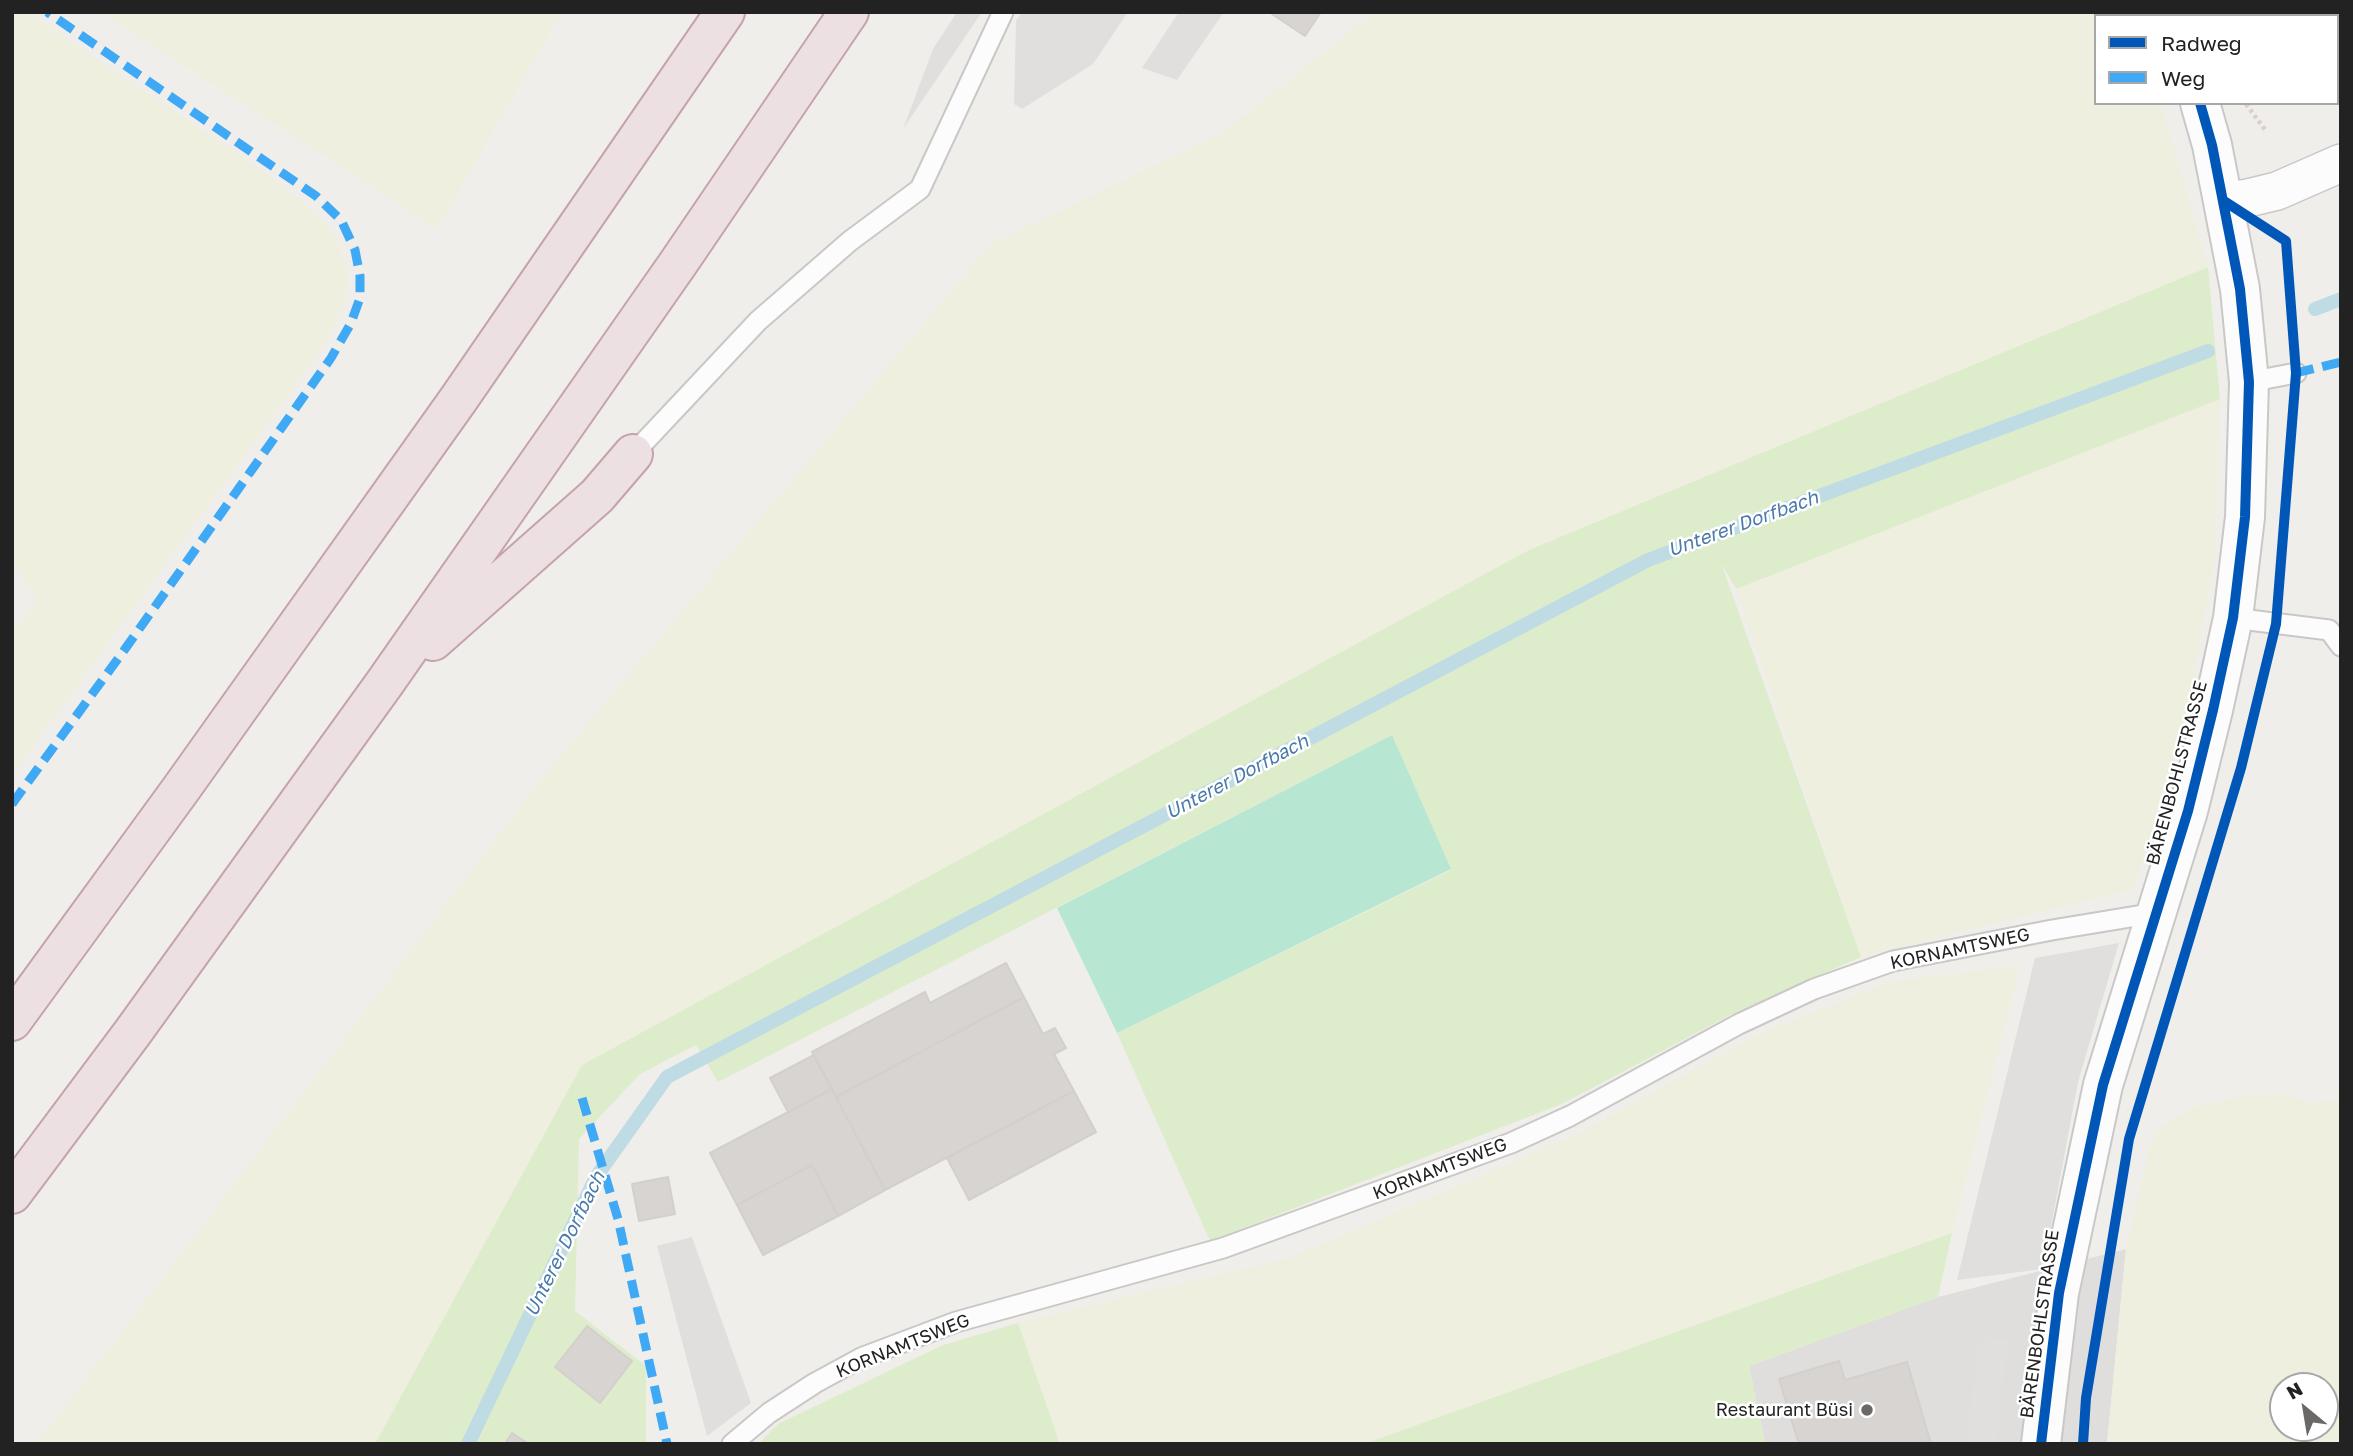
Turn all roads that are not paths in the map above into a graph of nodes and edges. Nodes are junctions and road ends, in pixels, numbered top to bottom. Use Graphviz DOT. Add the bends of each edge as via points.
graph roads {
  1 [pos="725,12"];
  2 [pos="849,12"];
  3 [pos="1003,12"];
  4 [pos="2201,105"];
  5 [pos="2341,163"];
  6 [pos="2224,201"];
  7 [pos="2296,373"];
  8 [pos="2249,382"];
  9 [pos="633,454"];
  10 [pos="2233,618"];
  11 [pos="2337,632"];
  12 [pos="384,684"];
  13 [pos="2155,913"];
  14 [pos="12,1021"];
  15 [pos="12,1194"];
  16 [pos="732,1444"];
  17 [pos="2040,1444"];
  1 -- 14 [label="highway" via="434,433"];
  2 -- 12 [label="highway"];
  3 -- 9 [label="lane" via="920,189 850,241 758,321"];
  4 -- 6 [label="street, BÄRENBOHLSTRASSE"];
  5 -- 6 [label="street" via="2277,191"];
  6 -- 8 [label="street, BÄRENBOHLSTRASSE" via="2240,289"];
  7 -- 8 [label="lane"];
  8 -- 10 [label="street, BÄRENBOHLSTRASSE" via="2245,517"];
  9 -- 12 [label="highway" via="597,496"];
  10 -- 11 [label="lane"];
  10 -- 13 [label="street, BÄRENBOHLSTRASSE" via="2188,811"];
  12 -- 15 [label="highway"];
  13 -- 16 [label="lane, KORNAMTSWEG" via="1893,961 1814,989 1511,1143 1223,1248 956,1322 861,1358 780,1405"];
  13 -- 17 [label="street, BÄRENBOHLSTRASSE" via="2104,1085 2077,1199 2059,1293"];
}
